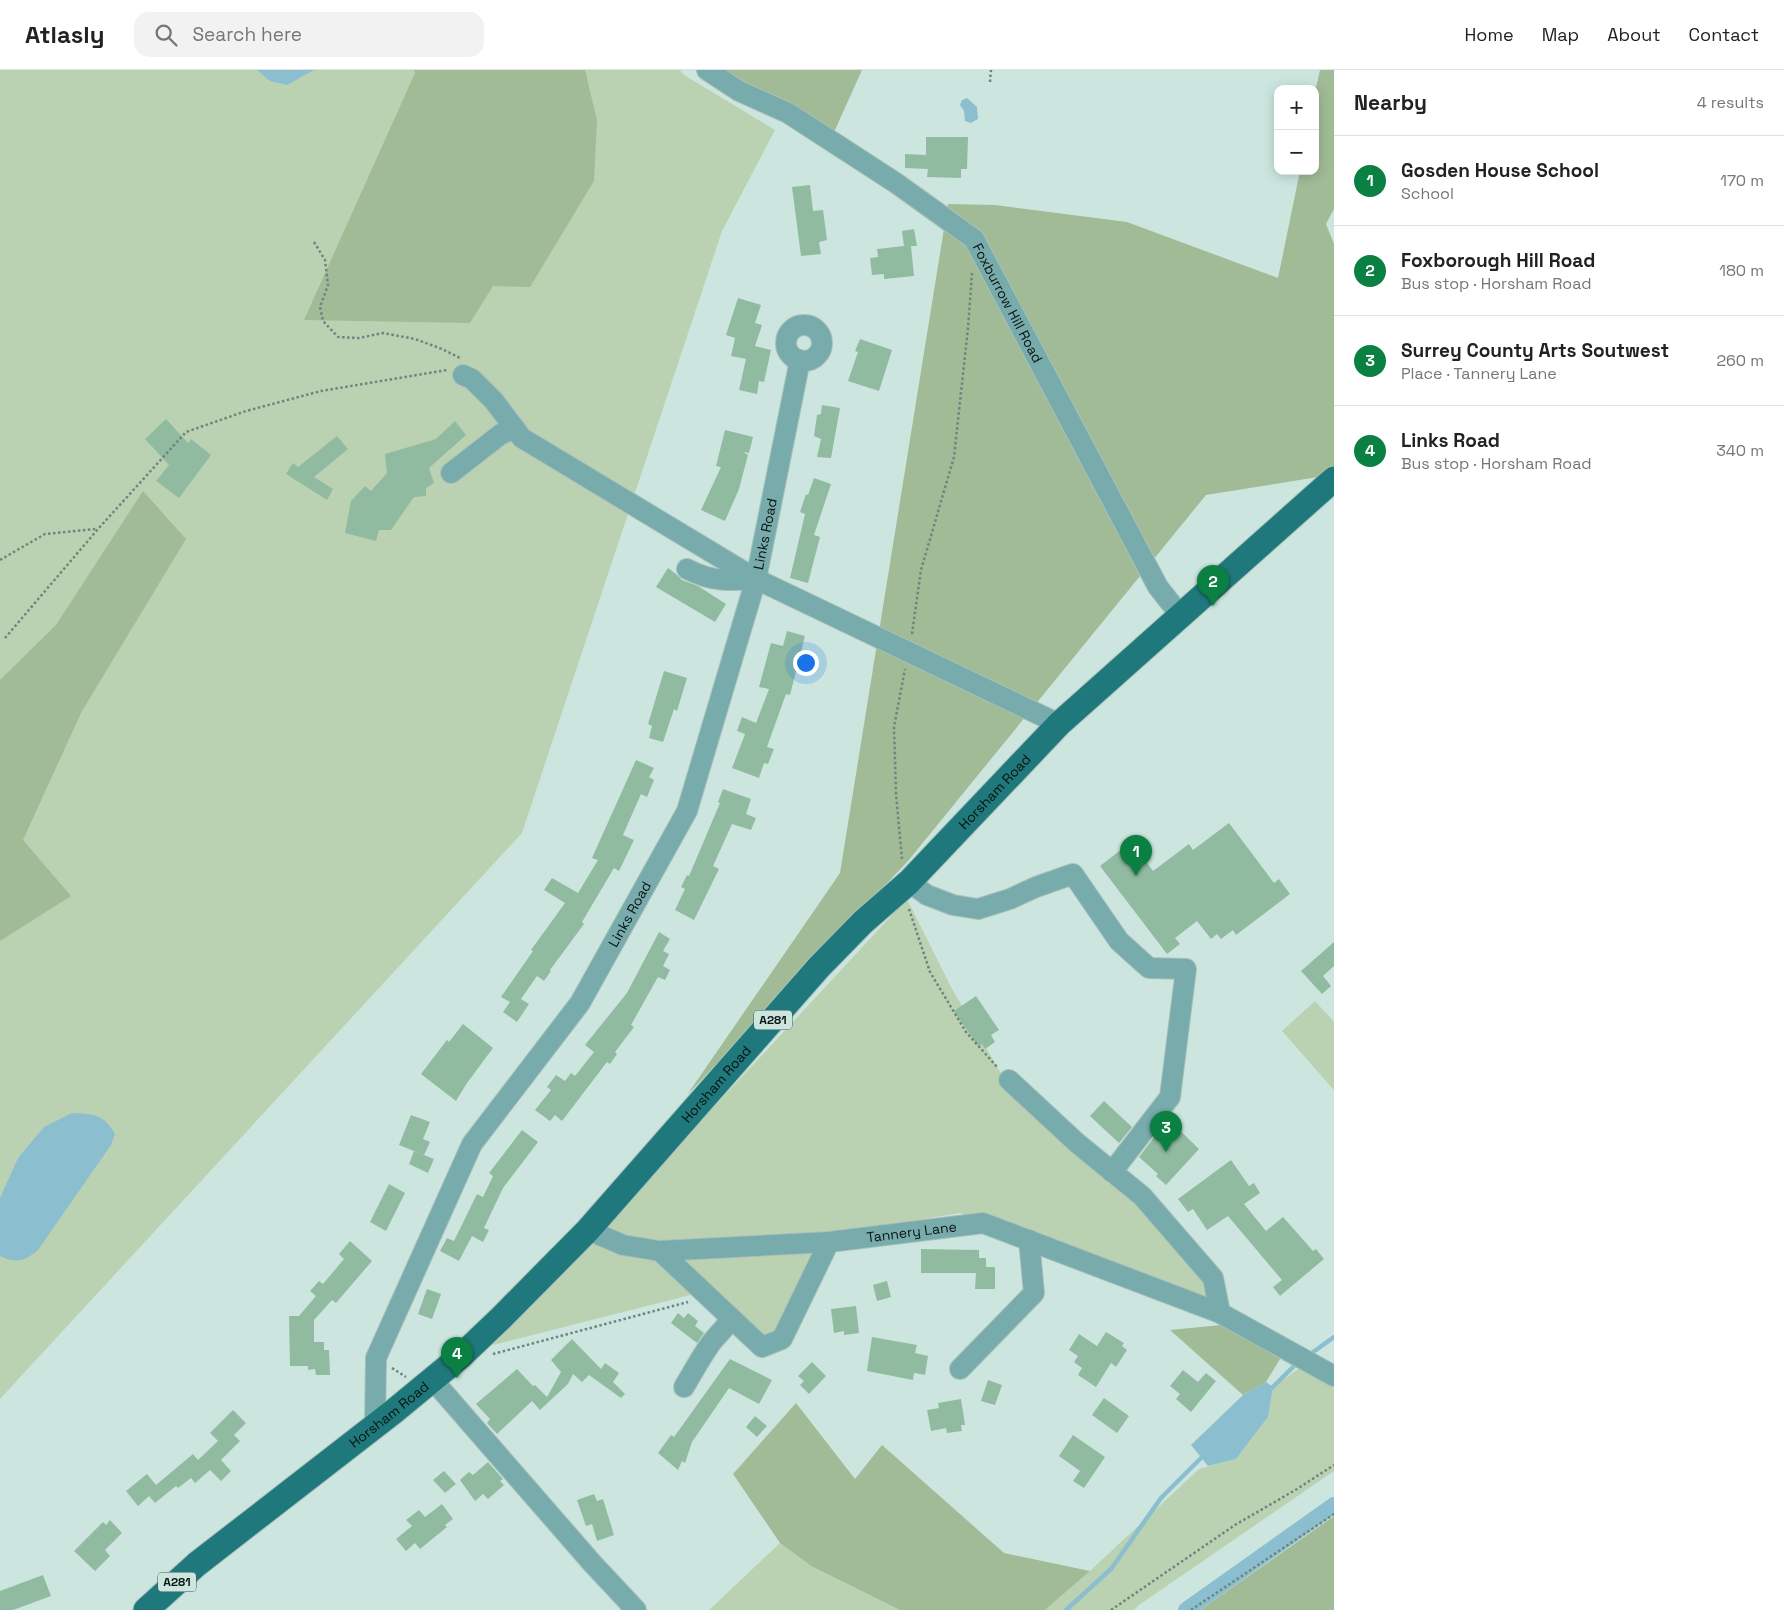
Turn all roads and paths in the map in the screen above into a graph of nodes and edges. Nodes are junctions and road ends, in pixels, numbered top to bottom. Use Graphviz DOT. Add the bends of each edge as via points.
graph roads {
  1 [pos="707,70"];
  2 [pos="990,70"];
  3 [pos="990,82"];
  4 [pos="314,242"];
  5 [pos="972,268"];
  6 [pos="800,360"];
  7 [pos="468,377"];
  8 [pos="515,429"];
  9 [pos="451,473"];
  10 [pos="1334,479"];
  11 [pos="98,529"];
  12 [pos="0,560"];
  13 [pos="687,569"];
  14 [pos="756,579"];
  15 [pos="1181,616"];
  16 [pos="5,638"];
  17 [pos="909,651"];
  18 [pos="1059,724"];
  19 [pos="906,884"];
  20 [pos="1009,1080"];
  21 [pos="1112,1172"];
  22 [pos="588,1230"];
  23 [pos="1029,1240"];
  24 [pos="829,1242"];
  25 [pos="660,1252"];
  26 [pos="708,1296"];
  27 [pos="1220,1313"];
  28 [pos="731,1318"];
  29 [pos="461,1356"];
  30 [pos="376,1358"];
  31 [pos="960,1369"];
  32 [pos="1334,1376"];
  33 [pos="421,1379"];
  34 [pos="684,1387"];
  35 [pos="375,1426"];
  36 [pos="1334,1464"];
  37 [pos="1334,1514"];
  38 [pos="146,1610"];
  39 [pos="636,1610"];
  40 [pos="1111,1610"];
  41 [pos="1191,1610"];
  1 -- 15 [label="street, Foxburrow Hill Road" via="788,114 896,183 974,239 1158,587"];
  2 -- 3 [label="path"];
  4 -- 7 [label="path" via="325,260 328,285 320,307 323,322 338,337 383,334 415,339 459,357"];
  5 -- 17 [label="path" via="954,457 921,570"];
  6 -- 14 [label="street, Links Road"];
  7 -- 8 [label="street" via="494,401"];
  7 -- 11 [label="path" via="450,369 321,391 246,411 186,432"];
  8 -- 9 [label="street" via="501,434"];
  8 -- 14 [label="street" via="522,438"];
  10 -- 15 [label="main road, Horsham Road / A281"];
  11 -- 12 [label="path" via="45,534"];
  11 -- 16 [label="path"];
  13 -- 14 [label="street" via="714,580"];
  14 -- 17 [label="street"];
  14 -- 30 [label="street, Links Road" via="687,811 580,1003 472,1144"];
  15 -- 18 [label="main road, Horsham Road / A281"];
  17 -- 18 [label="street"];
  17 -- 19 [label="path" via="894,727 896,794"];
  18 -- 19 [label="main road, Horsham Road / A281"];
  19 -- 20 [label="path" via="930,972 966,1032"];
  19 -- 21 [label="street" via="927,895 978,909 1073,874 1118,941 1149,968 1186,969 1170,1097"];
  19 -- 22 [label="main road, Horsham Road / A281" via="862,922 819,967"];
  20 -- 21 [label="street"];
  21 -- 27 [label="street" via="1142,1196 1212,1278"];
  22 -- 25 [label="street, Tannery Lane" via="623,1245"];
  22 -- 29 [label="main road, Horsham Road / A281"];
  23 -- 24 [label="street, Tannery Lane" via="983,1223"];
  23 -- 27 [label="street, Tannery Lane"];
  23 -- 31 [label="street" via="1034,1293"];
  24 -- 25 [label="street, Tannery Lane"];
  24 -- 28 [label="street" via="782,1339 762,1347"];
  25 -- 26 [label="street"];
  26 -- 28 [label="street"];
  26 -- 29 [label="path" via="485,1356"];
  27 -- 32 [label="street, Tannery Lane"];
  28 -- 34 [label="street"];
  29 -- 33 [label="main road, Horsham Road / A281"];
  30 -- 33 [label="path"];
  30 -- 35 [label="street, Links Road"];
  33 -- 35 [label="main road, Horsham Road / A281"];
  33 -- 39 [label="street"];
  35 -- 38 [label="main road, Horsham Road / A281" via="197,1564"];
  36 -- 40 [label="path" via="1235,1525"];
  37 -- 41 [label="path"];
}
